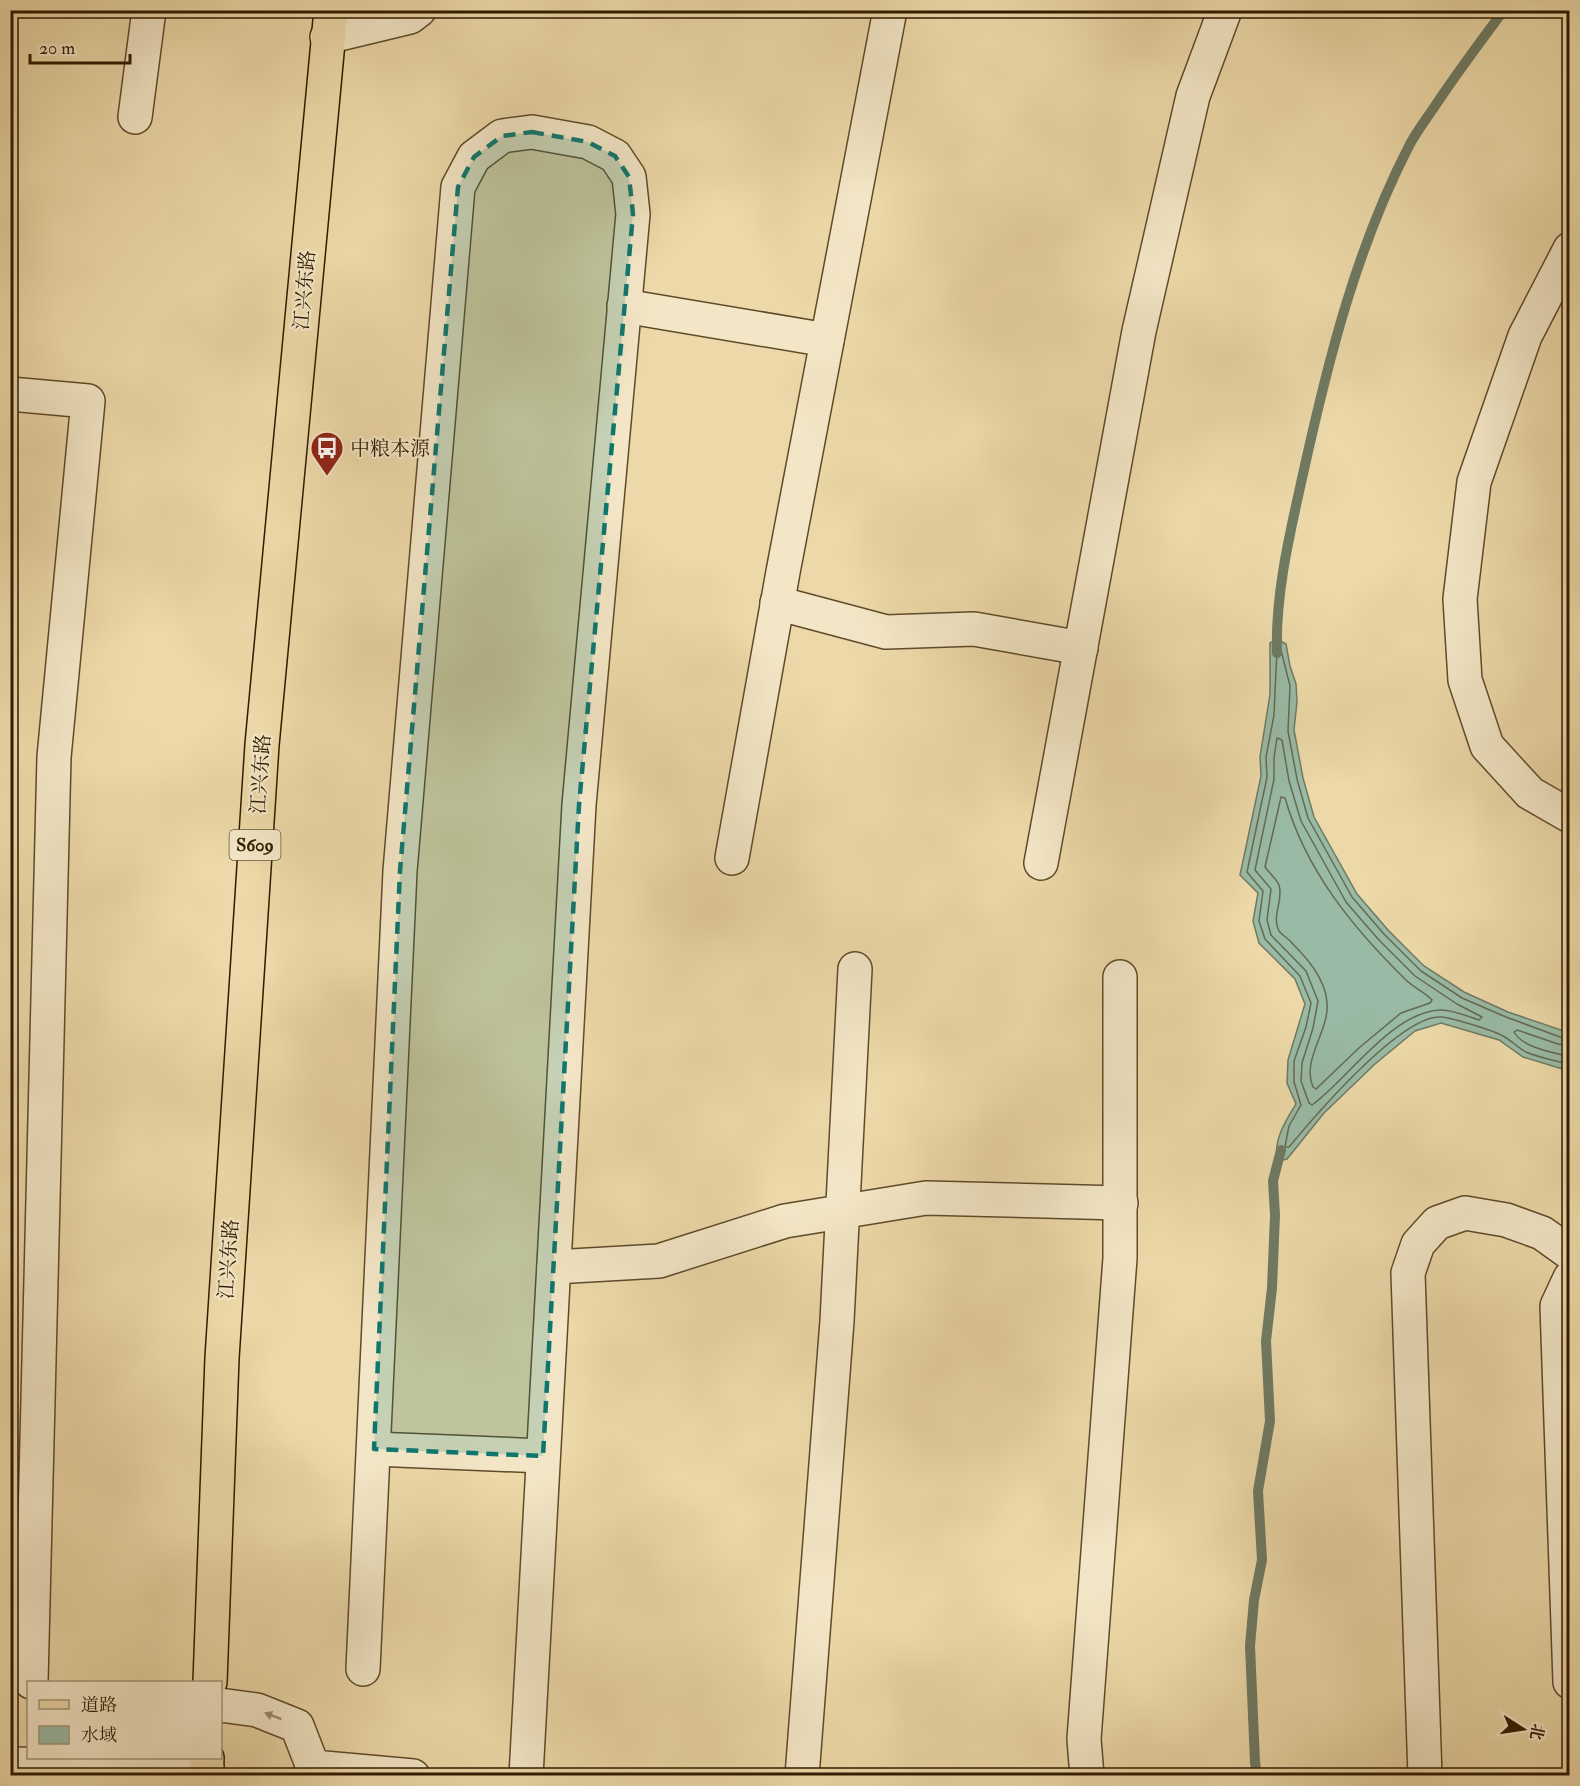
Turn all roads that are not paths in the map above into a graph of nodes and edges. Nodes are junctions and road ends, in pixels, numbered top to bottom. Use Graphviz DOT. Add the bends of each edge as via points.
graph roads {
  1 [pos="149,10"];
  2 [pos="418,10"];
  3 [pos="890,10"];
  4 [pos="1225,10"];
  5 [pos="329,24"];
  6 [pos="135,117"];
  7 [pos="1569,249"];
  8 [pos="624,306"];
  9 [pos="827,340"];
  10 [pos="10,394"];
  11 [pos="777,603"];
  12 [pos="1081,648"];
  13 [pos="1569,816"];
  14 [pos="732,858"];
  15 [pos="1041,863"];
  16 [pos="855,969"];
  17 [pos="1120,978"];
  18 [pos="1121,1203"];
  19 [pos="842,1212"];
  20 [pos="1569,1253"];
  21 [pos="554,1267"];
  22 [pos="1569,1278"];
  23 [pos="374,1449"];
  24 [pos="543,1456"];
  25 [pos="363,1670"];
  26 [pos="30,1681"];
  27 [pos="210,1681"];
  28 [pos="1569,1682"];
  29 [pos="222,1705"];
  30 [pos="23,1762"];
  31 [pos="206,1767"];
  32 [pos="311,1771"];
  33 [pos="397,1775"];
  34 [pos="526,1776"];
  35 [pos="802,1776"];
  36 [pos="1087,1776"];
  37 [pos="1425,1776"];
  1 -- 6 [label="street"];
  2 -- 5 [label="street" via="410,17"];
  3 -- 9 [label="street"];
  4 -- 12 [label="street" via="1193,96 1146,298"];
  5 -- 27 [label="main road, 江兴东路 / S609" via="262,745 222,1358"];
  7 -- 13 [label="street" via="1525,336 1474,482 1460,599 1465,680 1487,746 1530,793"];
  8 -- 9 [label="street"];
  8 -- 21 [label="street" via="579,805"];
  8 -- 23 [label="street" via="633,214 629,177 615,156 588,142 532,132 502,136 474,157 458,187 400,871"];
  9 -- 11 [label="street"];
  10 -- 26 [label="street" via="88,401 54,757"];
  11 -- 12 [label="street" via="886,632 974,628"];
  11 -- 14 [label="street"];
  12 -- 15 [label="street"];
  16 -- 19 [label="street"];
  17 -- 18 [label="street"];
  18 -- 19 [label="street" via="926,1198"];
  18 -- 36 [label="street" via="1084,1739"];
  19 -- 21 [label="street" via="785,1221 659,1261"];
  19 -- 35 [label="street"];
  20 -- 37 [label="street" via="1542,1233 1465,1213 1437,1223 1418,1244 1408,1273"];
  21 -- 24 [label="street"];
  22 -- 28 [label="street" via="1557,1306"];
  23 -- 24 [label="street"];
  23 -- 25 [label="street"];
  24 -- 34 [label="street"];
  32 -- 29 [label="street, one-way" via="297,1726 257,1710"];
  30 -- 31 [label="street"];
  32 -- 33 [label="street"];
}
